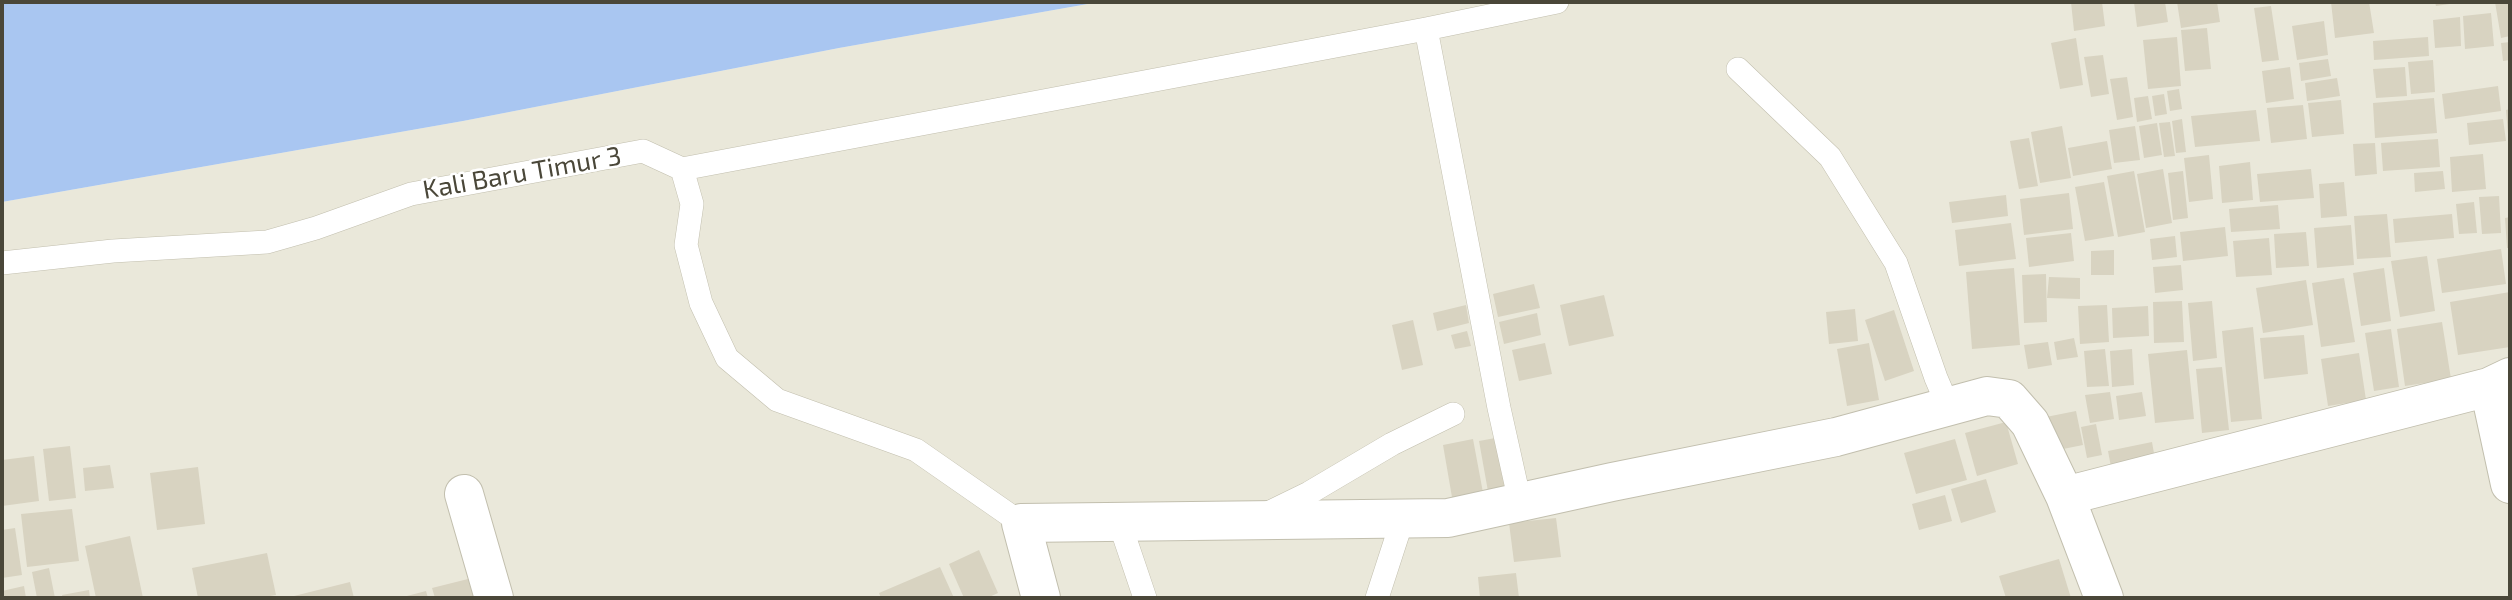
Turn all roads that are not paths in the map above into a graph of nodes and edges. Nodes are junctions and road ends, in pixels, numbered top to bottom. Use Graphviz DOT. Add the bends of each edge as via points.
graph roads {
  1 [pos="1557,2"];
  2 [pos="1426,29"];
  3 [pos="1738,69"];
  4 [pos="682,169"];
  5 [pos="2,263"];
  6 [pos="2500,382"];
  7 [pos="1948,407"];
  8 [pos="1453,414"];
  9 [pos="2510,484"];
  10 [pos="464,495"];
  11 [pos="2065,496"];
  12 [pos="1520,502"];
  13 [pos="1403,518"];
  14 [pos="1255,520"];
  15 [pos="1119,522"];
  16 [pos="1021,523"];
  17 [pos="494,598"];
  18 [pos="1041,598"];
  19 [pos="1145,598"];
  20 [pos="1377,598"];
  21 [pos="2104,598"];
  1 -- 2 [label="lane"];
  2 -- 4 [label="lane"];
  2 -- 12 [label="lane"];
  3 -- 7 [label="lane" via="1830,157 1852,192 1896,263"];
  4 -- 5 [label="lane, Kali Baru Timur 3" via="643,151 411,194 267,242"];
  4 -- 16 [label="lane" via="692,204 686,245 701,303 727,358 777,400 916,450"];
  6 -- 9 [label="street"];
  6 -- 11 [label="street"];
  7 -- 11 [label="street" via="1987,396 2009,399 2030,422"];
  7 -- 12 [label="street" via="1836,437"];
  8 -- 14 [label="lane"];
  10 -- 17 [label="street"];
  11 -- 21 [label="street"];
  12 -- 13 [label="street" via="1448,518"];
  13 -- 14 [label="street"];
  13 -- 20 [label="lane"];
  14 -- 15 [label="street"];
  15 -- 16 [label="street"];
  15 -- 19 [label="lane"];
  16 -- 18 [label="street"];
}
